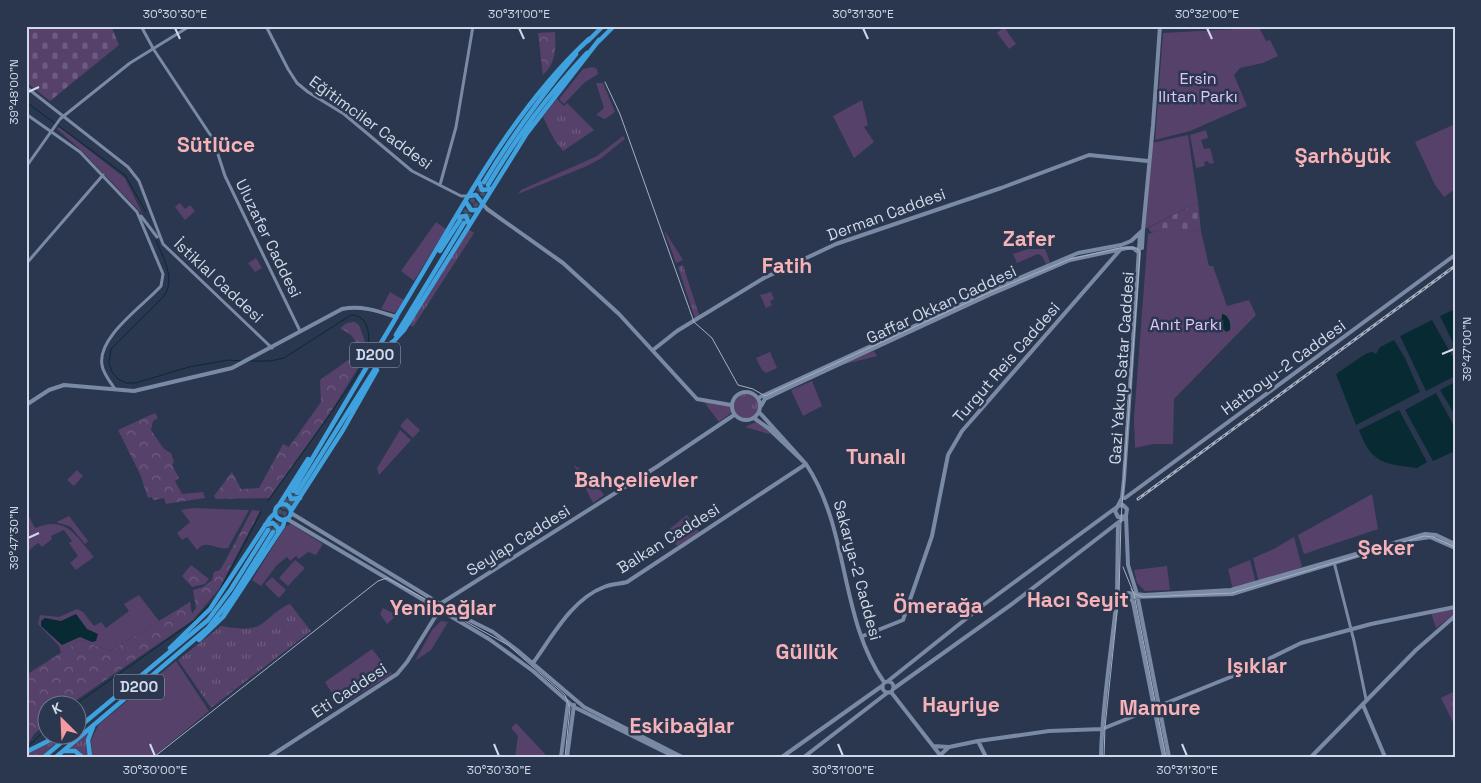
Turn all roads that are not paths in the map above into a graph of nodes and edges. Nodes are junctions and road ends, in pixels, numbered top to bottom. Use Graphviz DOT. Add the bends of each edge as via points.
graph roads {
  1 [pos="141,26"];
  2 [pos="190,26"];
  3 [pos="266,26"];
  4 [pos="473,26"];
  5 [pos="603,26"];
  6 [pos="614,26"];
  7 [pos="1159,26"];
  8 [pos="154,50"];
  9 [pos="26,87"];
  10 [pos="26,114"];
  11 [pos="64,116"];
  12 [pos="51,131"];
  13 [pos="1148,161"];
  14 [pos="26,167"];
  15 [pos="103,175"];
  16 [pos="485,184"];
  17 [pos="440,185"];
  18 [pos="461,196"];
  19 [pos="469,196"];
  20 [pos="466,202"];
  21 [pos="482,203"];
  22 [pos="478,210"];
  23 [pos="487,210"];
  24 [pos="138,212"];
  25 [pos="463,221"];
  26 [pos="1143,230"];
  27 [pos="1140,234"];
  28 [pos="160,240"];
  29 [pos="1120,250"];
  30 [pos="1139,254"];
  31 [pos="1455,255"];
  32 [pos="26,264"];
  33 [pos="396,317"];
  34 [pos="301,332"];
  35 [pos="272,348"];
  36 [pos="653,350"];
  37 [pos="114,389"];
  38 [pos="758,398"];
  39 [pos="26,405"];
  40 [pos="731,405"];
  41 [pos="760,406"];
  42 [pos="759,412"];
  43 [pos="734,415"];
  44 [pos="754,418"];
  45 [pos="806,464"];
  46 [pos="295,493"];
  47 [pos="1124,498"];
  48 [pos="279,505"];
  49 [pos="1118,507"];
  50 [pos="1126,507"];
  51 [pos="291,512"];
  52 [pos="275,513"];
  53 [pos="1116,515"];
  54 [pos="1126,516"];
  55 [pos="286,519"];
  56 [pos="1118,522"];
  57 [pos="271,531"];
  58 [pos="1455,544"];
  59 [pos="1455,548"];
  60 [pos="1334,562"];
  61 [pos="1117,595"];
  62 [pos="1138,596"];
  63 [pos="1130,598"];
  64 [pos="1116,601"];
  65 [pos="440,604"];
  66 [pos="1455,607"];
  67 [pos="439,610"];
  68 [pos="1455,616"];
  69 [pos="1352,629"];
  70 [pos="863,636"];
  71 [pos="533,663"];
  72 [pos="885,683"];
  73 [pos="890,691"];
  74 [pos="1366,699"];
  75 [pos="573,700"];
  76 [pos="568,703"];
  77 [pos="1363,705"];
  78 [pos="1157,706"];
  79 [pos="574,707"];
  80 [pos="588,715"];
  81 [pos="92,716"];
  82 [pos="88,718"];
  83 [pos="573,718"];
  84 [pos="88,719"];
  85 [pos="97,722"];
  86 [pos="1102,729"];
  87 [pos="978,741"];
  88 [pos="38,746"];
  89 [pos="57,746"];
  90 [pos="933,746"];
  91 [pos="949,746"];
  92 [pos="63,751"];
  93 [pos="26,752"];
  94 [pos="939,756"];
  95 [pos="44,757"];
  96 [pos="56,757"];
  97 [pos="82,757"];
  98 [pos="90,757"];
  99 [pos="269,757"];
  100 [pos="561,757"];
  101 [pos="566,757"];
  102 [pos="675,757"];
  103 [pos="682,757"];
  104 [pos="782,757"];
  105 [pos="804,757"];
  106 [pos="986,757"];
  107 [pos="1101,757"];
  108 [pos="1164,757"];
  109 [pos="1169,757"];
  110 [pos="1311,757"];
  111 [pos="1385,757"];
  1 -- 8 [label="street, Uluzafer Caddesi"];
  2 -- 8 [label="street"];
  3 -- 17 [label="street, Eğitimciler Caddesi" via="297,82 310,94 344,114 401,163"];
  4 -- 17 [label="street" via="456,128"];
  5 -- 16 [label="highway" via="564,63 530,104"];
  6 -- 16 [label="highway" via="551,91"];
  7 -- 13 [label="main road, Gazi Yakup Satar Caddesi"];
  7 -- 26 [label="main road, Gazi Yakup Satar Caddesi" via="1154,125"];
  8 -- 11 [label="street" via="130,63"];
  8 -- 34 [label="street, Uluzafer Caddesi" via="212,139 225,176"];
  9 -- 11 [label="street, İstiklal Caddesi"];
  10 -- 12 [label="street"];
  11 -- 12 [label="street"];
  11 -- 28 [label="street, İstiklal Caddesi" via="135,176"];
  12 -- 14 [label="street"];
  12 -- 15 [label="street" via="80,152"];
  13 -- 27 [label="main road, Gazi Yakup Satar Caddesi"];
  13 -- 36 [label="main road, Derman Caddesi" via="1089,155 836,244 764,278 677,331"];
  15 -- 24 [label="street"];
  15 -- 32 [label="street"];
  16 -- 19 [label="highway"];
  16 -- 21 [label="highway"];
  17 -- 18 [label="street, Eğitimciler Caddesi"];
  18 -- 19 [label="street, Eğitimciler Caddesi"];
  18 -- 20 [label="street, Eğitimciler Caddesi"];
  19 -- 20 [label="highway"];
  19 -- 21 [label="highway" via="476,195"];
  20 -- 22 [label="highway" via="471,210"];
  20 -- 25 [label="highway"];
  21 -- 22 [label="highway"];
  21 -- 23 [label="main road"];
  22 -- 23 [label="main road"];
  22 -- 25 [label="highway"];
  23 -- 36 [label="main road" via="563,263"];
  24 -- 28 [label="street"];
  24 -- 37 [label="street" via="163,274 163,282 105,343 102,366"];
  25 -- 33 [label="highway"];
  25 -- 46 [label="highway, D200" via="404,330 381,359"];
  26 -- 27 [label="main road"];
  26 -- 47 [label="main road, Gazi Yakup Satar Caddesi"];
  27 -- 30 [label="main road, Gazi Yakup Satar Caddesi"];
  27 -- 38 [label="main road, Gaffar Okkan Caddesi" via="1121,245 1078,254 1010,282"];
  28 -- 35 [label="street, İstiklal Caddesi"];
  29 -- 30 [label="main road, Gaffar Okkan Caddesi" via="1133,248"];
  29 -- 41 [label="main road, Gaffar Okkan Caddesi" via="1070,260 1022,280 765,399"];
  29 -- 70 [label="main road, Turgut Reis Caddesi" via="962,431 948,455 932,536 904,620"];
  30 -- 49 [label="main road, Gazi Yakup Satar Caddesi" via="1124,479"];
  31 -- 47 [label="main road, Hatboyu-2 Caddesi"];
  33 -- 34 [label="main road" via="374,310 347,308"];
  33 -- 46 [label="highway, D200"];
  34 -- 35 [label="main road"];
  35 -- 37 [label="main road" via="234,367 141,390"];
  36 -- 40 [label="main road" via="697,398"];
  37 -- 39 [label="main road" via="64,385 49,390"];
  38 -- 40 [label="main road" via="744,392 737,395"];
  38 -- 41 [label="main road"];
  40 -- 43 [label="main road"];
  41 -- 42 [label="main road"];
  42 -- 44 [label="main road"];
  42 -- 45 [label="main road, Sakarya-2 Caddesi"];
  43 -- 44 [label="main road" via="742,420"];
  43 -- 65 [label="main road, Seylap Caddesi"];
  44 -- 45 [label="main road, Sakarya-2 Caddesi"];
  45 -- 70 [label="main road, Sakarya-2 Caddesi" via="827,501"];
  45 -- 71 [label="main road, Balkan Caddesi" via="627,582 603,587 590,596 570,612"];
  46 -- 48 [label="highway"];
  46 -- 51 [label="highway"];
  47 -- 50 [label="main road, Gazi Yakup Satar Caddesi"];
  48 -- 51 [label="highway" via="288,506"];
  48 -- 52 [label="highway"];
  49 -- 50 [label="main road"];
  49 -- 53 [label="main road"];
  49 -- 72 [label="main road" via="982,606"];
  50 -- 54 [label="main road"];
  51 -- 55 [label="highway"];
  51 -- 65 [label="main road"];
  52 -- 55 [label="highway" via="278,518"];
  52 -- 57 [label="highway"];
  53 -- 54 [label="main road" via="1120,518"];
  53 -- 56 [label="main road"];
  54 -- 56 [label="main road"];
  54 -- 62 [label="main road" via="1128,565"];
  55 -- 57 [label="highway"];
  55 -- 67 [label="main road"];
  56 -- 61 [label="main road"];
  56 -- 73 [label="main road" via="1019,599"];
  57 -- 81 [label="highway, D200" via="210,609"];
  57 -- 85 [label="highway, D200" via="223,618"];
  58 -- 62 [label="main road" via="1436,535 1425,534 1231,590"];
  59 -- 60 [label="main road" via="1435,538 1425,537"];
  60 -- 62 [label="main road" via="1232,594"];
  60 -- 69 [label="street"];
  61 -- 62 [label="main road" via="1128,593"];
  61 -- 63 [label="main road"];
  61 -- 64 [label="main road"];
  62 -- 63 [label="main road"];
  62 -- 78 [label="main road"];
  63 -- 64 [label="main road"];
  63 -- 78 [label="main road"];
  64 -- 86 [label="main road"];
  65 -- 67 [label="main road, Eti Caddesi"];
  65 -- 71 [label="main road" via="493,632"];
  66 -- 69 [label="main road"];
  67 -- 76 [label="main road" via="500,646"];
  67 -- 99 [label="main road, Eti Caddesi" via="398,674"];
  68 -- 74 [label="main road"];
  69 -- 74 [label="street"];
  69 -- 78 [label="main road" via="1301,643 1256,666"];
  70 -- 72 [label="main road, Sakarya-2 Caddesi" via="868,654"];
  71 -- 75 [label="main road"];
  72 -- 73 [label="main road" via="883,689"];
  72 -- 73 [label="main road" via="893,684"];
  72 -- 104 [label="main road"];
  73 -- 90 [label="main road"];
  73 -- 105 [label="main road"];
  74 -- 77 [label="main road"];
  75 -- 76 [label="main road"];
  75 -- 79 [label="main road"];
  75 -- 103 [label="main road"];
  76 -- 79 [label="main road"];
  76 -- 100 [label="main road"];
  77 -- 110 [label="main road"];
  77 -- 111 [label="main road"];
  78 -- 86 [label="main road"];
  78 -- 108 [label="main road"];
  78 -- 109 [label="main road"];
  79 -- 80 [label="main road"];
  79 -- 83 [label="main road"];
  80 -- 83 [label="main road"];
  80 -- 102 [label="main road"];
  81 -- 82 [label="highway"];
  81 -- 84 [label="highway, D200"];
  83 -- 101 [label="main road"];
  85 -- 92 [label="highway, D200"];
  85 -- 98 [label="highway" via="88,740"];
  86 -- 87 [label="main road" via="1049,731"];
  86 -- 107 [label="main road"];
  87 -- 91 [label="main road"];
  87 -- 106 [label="main road"];
  88 -- 93 [label="highway"];
  89 -- 95 [label="highway"];
  90 -- 91 [label="main road"];
  90 -- 94 [label="main road"];
  91 -- 94 [label="main road"];
  92 -- 96 [label="highway, D200"];
  92 -- 97 [label="highway" via="76,751"];
}
